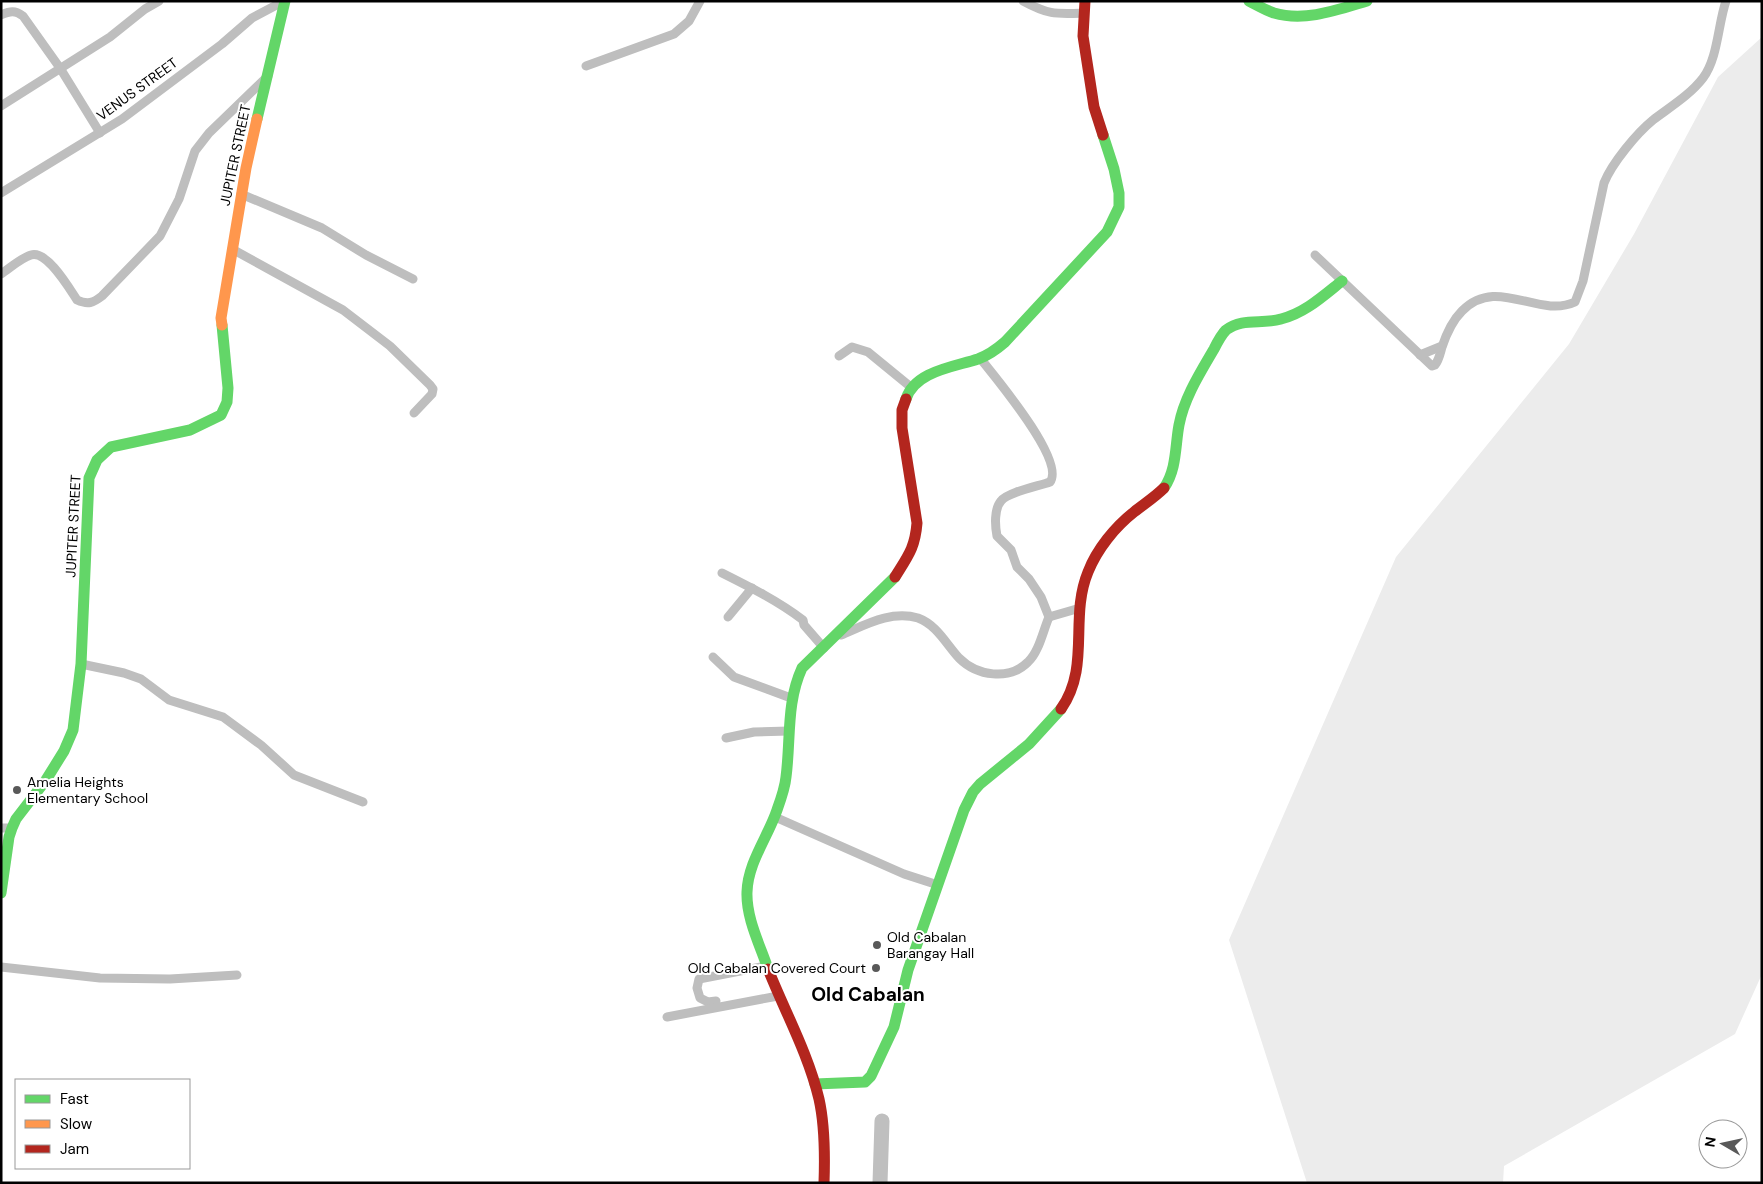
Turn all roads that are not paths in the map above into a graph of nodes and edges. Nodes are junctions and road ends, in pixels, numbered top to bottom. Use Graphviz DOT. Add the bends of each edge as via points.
graph roads {
  1 [pos="159,1"];
  2 [pos="285,1"];
  3 [pos="700,1"];
  4 [pos="1023,1"];
  5 [pos="1249,1"];
  6 [pos="1367,1"];
  7 [pos="1726,1"];
  8 [pos="1084,7"];
  9 [pos="1,15"];
  10 [pos="586,66"];
  11 [pos="60,68"];
  12 [pos="268,76"];
  13 [pos="1,106"];
  14 [pos="100,133"];
  15 [pos="1,194"];
  16 [pos="241,194"];
  17 [pos="232,249"];
  18 [pos="1315,255"];
  19 [pos="1,274"];
  20 [pos="413,279"];
  21 [pos="1342,281"];
  22 [pos="1442,346"];
  23 [pos="1420,355"];
  24 [pos="839,356"];
  25 [pos="980,358"];
  26 [pos="912,388"];
  27 [pos="414,414"];
  28 [pos="722,573"];
  29 [pos="752,588"];
  30 [pos="1080,608"];
  31 [pos="728,617"];
  32 [pos="1049,617"];
  33 [pos="836,636"];
  34 [pos="824,648"];
  35 [pos="713,658"];
  36 [pos="81,664"];
  37 [pos="791,698"];
  38 [pos="788,731"];
  39 [pos="726,738"];
  40 [pos="363,802"];
  41 [pos="775,817"];
  42 [pos="7,828"];
  43 [pos="938,885"];
  44 [pos="1,893"];
  45 [pos="766,966"];
  46 [pos="1,967"];
  47 [pos="237,976"];
  48 [pos="778,996"];
  49 [pos="716,1001"];
  50 [pos="667,1018"];
  51 [pos="815,1084"];
  52 [pos="824,1183"];
  1 -- 11 [label="street"];
  2 -- 12 [label="main road, JUPITER STREET"];
  2 -- 14 [label="street, VENUS STREET" via="252,18 222,44"];
  3 -- 10 [label="street" via="689,21 674,34"];
  4 -- 8 [label="street" via="1052,14"];
  5 -- 6 [label="main road" via="1276,13 1295,16 1312,16"];
  7 -- 22 [label="street" via="1719,38 1705,76 1651,122 1608,173 1575,302 1556,307 1504,296 1487,297 1461,311"];
  8 -- 25 [label="main road" via="1083,36 1094,107 1114,169 1118,207 1107,232 1005,342"];
  9 -- 11 [label="street" via="17,12 23,16"];
  11 -- 13 [label="street"];
  11 -- 14 [label="street"];
  12 -- 16 [label="main road, JUPITER STREET"];
  12 -- 19 [label="street" via="209,132 196,151 179,199 160,236 93,303 77,300 47,260 38,254 30,255"];
  14 -- 15 [label="street, VENUS STREET"];
  16 -- 17 [label="main road, JUPITER STREET"];
  16 -- 20 [label="street" via="322,228"];
  17 -- 27 [label="street" via="343,310 390,346 433,389"];
  17 -- 36 [label="main road, JUPITER STREET" via="222,318 228,388 227,402 221,415 190,430 111,447 100,454 92,466"];
  18 -- 21 [label="street"];
  21 -- 23 [label="street"];
  21 -- 30 [label="main road" via="1300,313 1279,320 1243,322 1224,332 1180,417 1172,471 1165,486 1101,546 1084,583"];
  22 -- 23 [label="street"];
  22 -- 23 [label="street" via="1435,365"];
  24 -- 26 [label="street" via="852,347 868,352"];
  25 -- 26 [label="main road" via="932,373"];
  25 -- 32 [label="street" via="1037,434 1052,469 1050,482 1001,500 995,526 997,536 1011,550 1017,567 1041,597"];
  26 -- 33 [label="main road" via="904,402 902,417 917,523 912,551 892,581"];
  28 -- 29 [label="street"];
  29 -- 31 [label="street"];
  29 -- 34 [label="street" via="803,620"];
  30 -- 32 [label="street"];
  30 -- 43 [label="main road" via="1076,682 1067,701 1052,722 975,788"];
  32 -- 33 [label="street" via="1029,662 1003,675 979,670 960,659 937,631 918,618 882,618"];
  33 -- 34 [label="main road"];
  34 -- 37 [label="main road" via="802,668"];
  35 -- 37 [label="street" via="734,677"];
  36 -- 40 [label="street" via="141,679 169,700 222,717 261,745 294,775"];
  36 -- 42 [label="main road, JUPITER STREET" via="73,730 64,751 46,780"];
  37 -- 38 [label="main road"];
  38 -- 39 [label="street" via="754,732"];
  38 -- 41 [label="main road" via="786,780"];
  41 -- 43 [label="street" via="904,874"];
  41 -- 45 [label="main road" via="751,873 747,892 748,908"];
  42 -- 44 [label="main road, JUPITER STREET" via="9,837"];
  43 -- 51 [label="main road" via="908,970 894,1027 871,1076 865,1082"];
  45 -- 48 [label="main road"];
  45 -- 49 [label="street" via="699,979 696,988 700,998"];
  46 -- 47 [label="street" via="100,978 170,980"];
  48 -- 50 [label="street"];
  48 -- 51 [label="main road"];
  51 -- 52 [label="main road" via="824,1127"];
}
